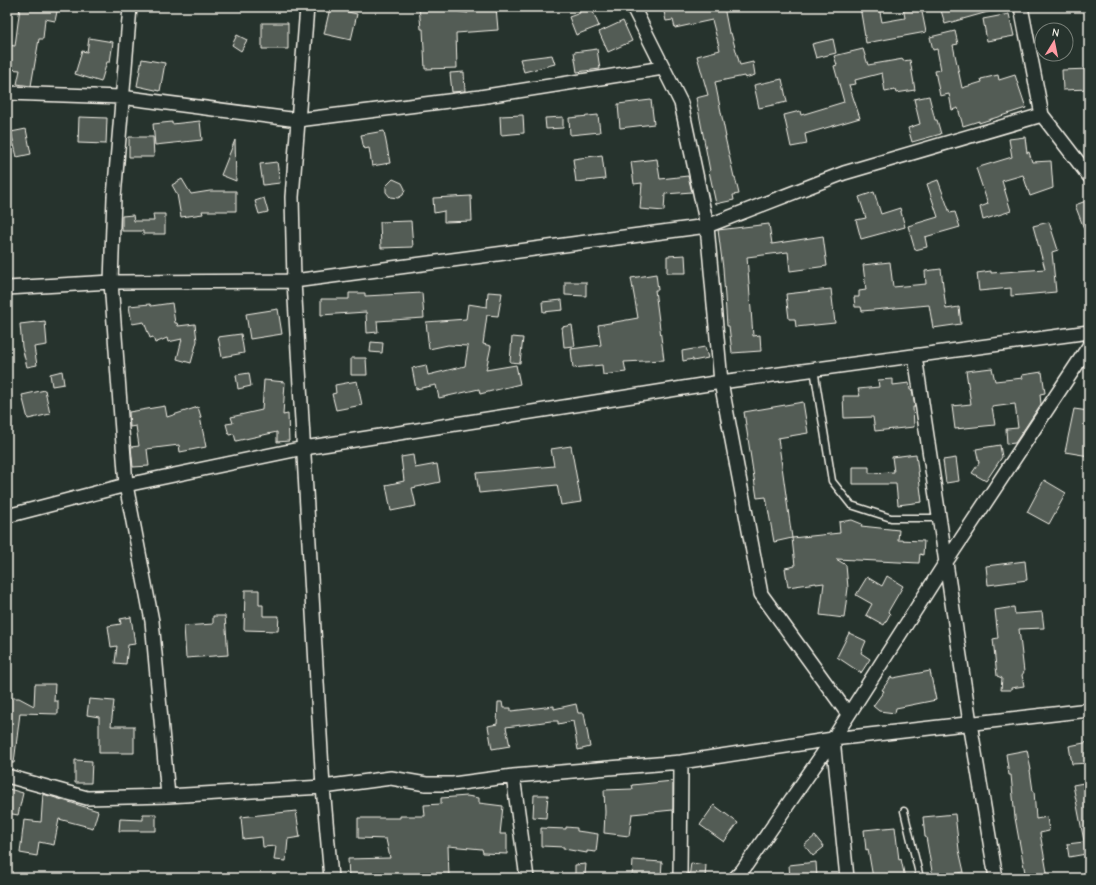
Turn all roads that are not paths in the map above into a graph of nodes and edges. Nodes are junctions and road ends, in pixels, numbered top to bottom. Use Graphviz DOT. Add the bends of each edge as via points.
graph roads {
  1 [pos="130,7"];
  2 [pos="307,7"];
  3 [pos="633,7"];
  4 [pos="1021,7"];
  5 [pos="663,68"];
  6 [pos="7,93"];
  7 [pos="121,98"];
  8 [pos="1042,115"];
  9 [pos="298,120"];
  10 [pos="1089,176"];
  11 [pos="707,226"];
  12 [pos="294,281"];
  13 [pos="111,282"];
  14 [pos="7,288"];
  15 [pos="1089,332"];
  16 [pos="1089,346"];
  17 [pos="915,356"];
  18 [pos="814,369"];
  19 [pos="721,382"];
  20 [pos="304,448"];
  21 [pos="126,485"];
  22 [pos="7,516"];
  23 [pos="940,518"];
  24 [pos="946,562"];
  25 [pos="1089,710"];
  26 [pos="848,714"];
  27 [pos="970,723"];
  28 [pos="833,739"];
  29 [pos="681,762"];
  30 [pos="7,776"];
  31 [pos="513,776"];
  32 [pos="323,787"];
  33 [pos="168,796"];
  34 [pos="904,812"];
  35 [pos="331,878"];
  36 [pos="527,878"];
  37 [pos="680,878"];
  38 [pos="735,878"];
  39 [pos="847,878"];
  40 [pos="920,878"];
  41 [pos="996,878"];
  1 -- 7 [label="street"];
  2 -- 9 [label="street"];
  3 -- 5 [label="street"];
  4 -- 8 [label="street"];
  5 -- 9 [label="street" via="480,97"];
  5 -- 11 [label="street" via="681,103"];
  6 -- 7 [label="street"];
  7 -- 9 [label="street"];
  7 -- 13 [label="street"];
  8 -- 10 [label="street"];
  8 -- 11 [label="street" via="844,173"];
  9 -- 12 [label="street" via="292,197"];
  11 -- 12 [label="street"];
  11 -- 19 [label="street"];
  12 -- 13 [label="street"];
  12 -- 20 [label="street"];
  13 -- 14 [label="street"];
  13 -- 21 [label="street"];
  15 -- 17 [label="street"];
  16 -- 24 [label="street"];
  17 -- 18 [label="street"];
  17 -- 23 [label="street"];
  18 -- 19 [label="street"];
  18 -- 23 [label="lane" via="832,481 851,505 891,518"];
  19 -- 20 [label="street"];
  19 -- 26 [label="street" via="761,594"];
  20 -- 21 [label="street"];
  20 -- 32 [label="street"];
  21 -- 22 [label="street"];
  21 -- 33 [label="street" via="152,621"];
  23 -- 24 [label="street"];
  24 -- 26 [label="street"];
  24 -- 27 [label="street"];
  25 -- 27 [label="street"];
  26 -- 28 [label="street"];
  27 -- 28 [label="street"];
  27 -- 41 [label="street"];
  28 -- 29 [label="street"];
  28 -- 38 [label="street"];
  28 -- 39 [label="street"];
  29 -- 31 [label="street"];
  29 -- 37 [label="street"];
  30 -- 33 [label="street" via="87,798"];
  31 -- 32 [label="street" via="454,784 426,784 391,778"];
  31 -- 36 [label="street"];
  32 -- 33 [label="street"];
  32 -- 35 [label="street"];
  34 -- 40 [label="lane"];
}
